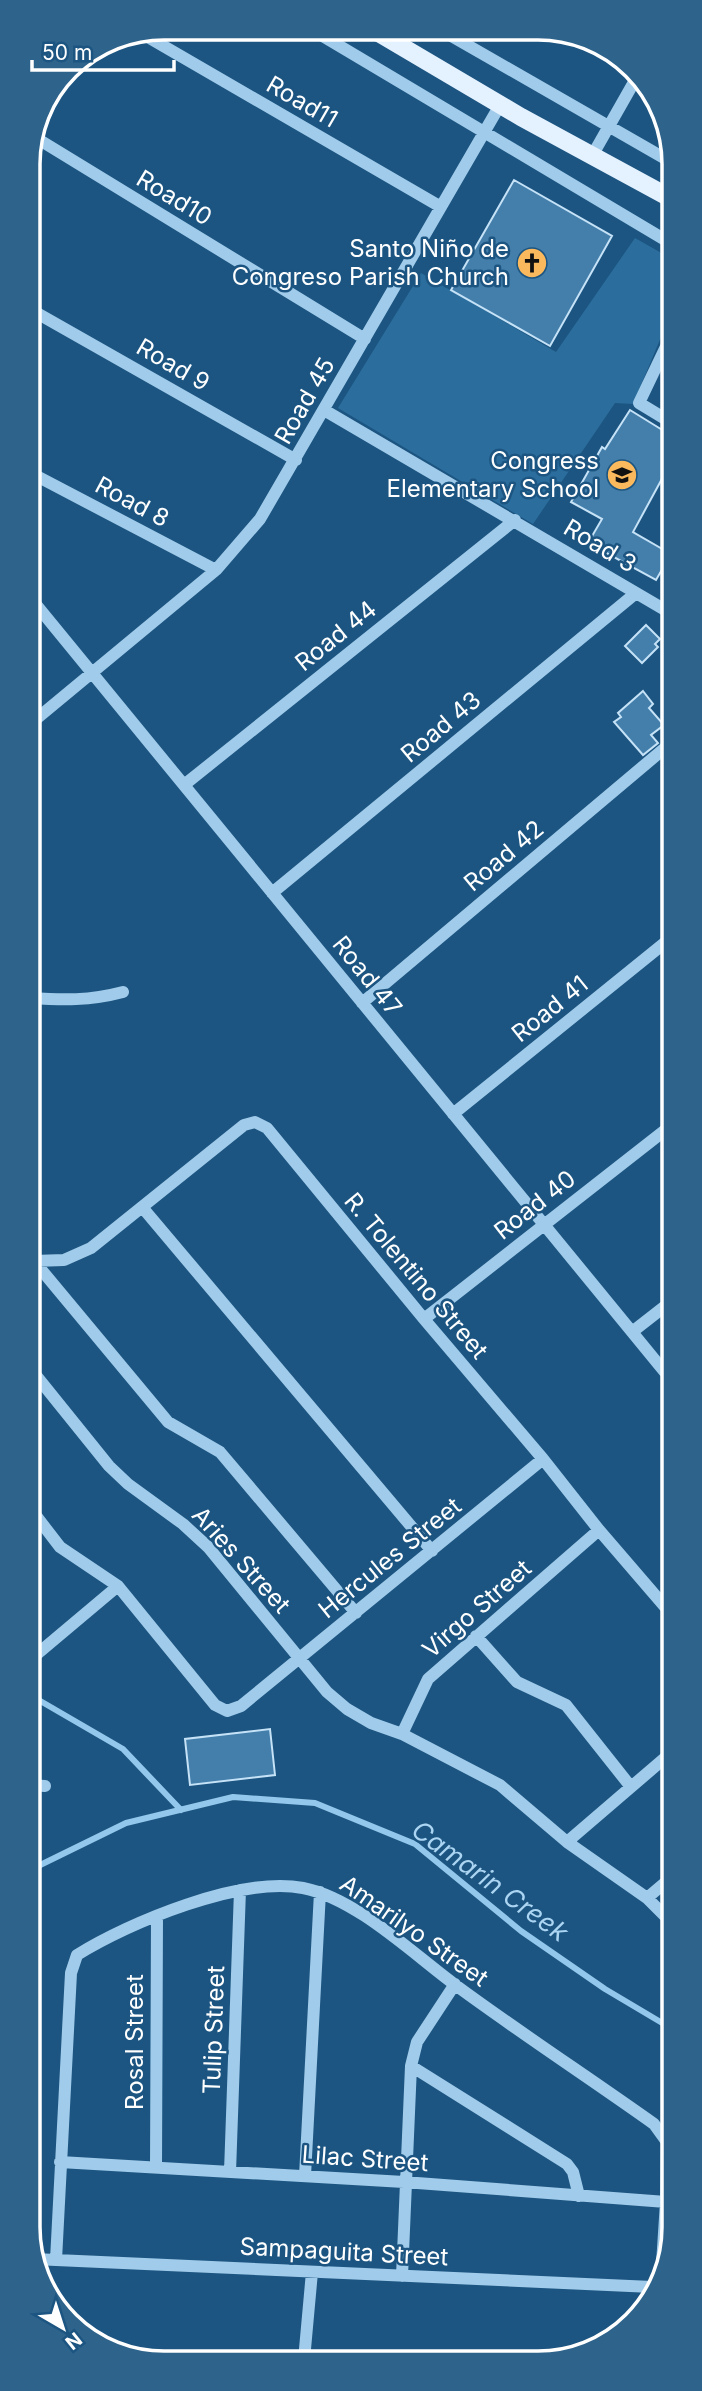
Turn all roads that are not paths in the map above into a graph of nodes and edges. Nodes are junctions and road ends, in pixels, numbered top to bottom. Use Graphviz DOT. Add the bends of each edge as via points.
graph roads {
  1 [pos="330,40"];
  2 [pos="391,40"];
  3 [pos="458,40"];
  4 [pos="154,41"];
  5 [pos="632,85"];
  6 [pos="500,105"];
  7 [pos="609,126"];
  8 [pos="485,132"];
  9 [pos="43,142"];
  10 [pos="592,156"];
  11 [pos="661,156"];
  12 [pos="662,195"];
  13 [pos="441,207"];
  14 [pos="662,238"];
  15 [pos="41,314"];
  16 [pos="365,340"];
  17 [pos="662,355"];
  18 [pos="324,410"];
  19 [pos="662,417"];
  20 [pos="296,460"];
  21 [pos="41,478"];
  22 [pos="515,520"];
  23 [pos="216,570"];
  24 [pos="636,593"];
  25 [pos="662,608"];
  26 [pos="41,610"];
  27 [pos="91,672"];
  28 [pos="41,715"];
  29 [pos="662,751"];
  30 [pos="184,785"];
  31 [pos="272,893"];
  32 [pos="662,945"];
  33 [pos="123,992"];
  34 [pos="41,999"];
  35 [pos="362,1003"];
  36 [pos="453,1114"];
  37 [pos="662,1133"];
  38 [pos="142,1207"];
  39 [pos="544,1225"];
  40 [pos="40,1262"];
  41 [pos="40,1273"];
  42 [pos="661,1309"];
  43 [pos="424,1319"];
  44 [pos="632,1332"];
  45 [pos="661,1367"];
  46 [pos="40,1381"];
  47 [pos="543,1459"];
  48 [pos="40,1521"];
  49 [pos="599,1530"];
  50 [pos="432,1550"];
  51 [pos="118,1586"];
  52 [pos="661,1602"];
  53 [pos="356,1613"];
  54 [pos="476,1636"];
  55 [pos="40,1651"];
  56 [pos="299,1660"];
  57 [pos="402,1734"];
  58 [pos="661,1761"];
  59 [pos="40,1786"];
  60 [pos="45,1786"];
  61 [pos="631,1787"];
  62 [pos="566,1842"];
  63 [pos="661,1887"];
  64 [pos="240,1890"];
  65 [pos="320,1892"];
  66 [pos="647,1898"];
  67 [pos="661,1912"];
  68 [pos="157,1917"];
  69 [pos="454,1984"];
  70 [pos="411,2066"];
  71 [pos="661,2131"];
  72 [pos="60,2162"];
  73 [pos="156,2168"];
  74 [pos="230,2172"];
  75 [pos="305,2176"];
  76 [pos="404,2182"];
  77 [pos="579,2196"];
  78 [pos="661,2202"];
  79 [pos="45,2260"];
  80 [pos="56,2260"];
  81 [pos="312,2272"];
  82 [pos="402,2276"];
  83 [pos="646,2287"];
  84 [pos="305,2351"];
  1 -- 8 [label="street"];
  2 -- 6 [label="main road"];
  3 -- 7 [label="street"];
  4 -- 13 [label="street, Road11"];
  5 -- 7 [label="street"];
  6 -- 8 [label="street, Road 45"];
  6 -- 10 [label="main road"];
  7 -- 10 [label="street"];
  7 -- 11 [label="street"];
  8 -- 13 [label="street, Road 45"];
  8 -- 14 [label="street"];
  9 -- 16 [label="street, Road10"];
  10 -- 12 [label="main road"];
  13 -- 16 [label="street, Road 45"];
  15 -- 20 [label="street, Road 9"];
  16 -- 18 [label="street, Road 45"];
  17 -- 19 [label="street" via="639,403"];
  18 -- 20 [label="street, Road 45"];
  18 -- 22 [label="street, Road 3"];
  20 -- 23 [label="street, Road 45" via="260,519"];
  21 -- 23 [label="street, Road 8"];
  22 -- 24 [label="street, Road 3"];
  22 -- 30 [label="street, Road 44"];
  23 -- 27 [label="street, Road 45"];
  24 -- 25 [label="street, Road 3"];
  24 -- 31 [label="street, Road 43"];
  26 -- 27 [label="street, Road 47"];
  27 -- 28 [label="street, Road 45"];
  27 -- 30 [label="street, Road 47"];
  29 -- 35 [label="street, Road 42"];
  30 -- 31 [label="street, Road 47"];
  31 -- 35 [label="street, Road 47"];
  32 -- 36 [label="street, Road 41"];
  33 -- 34 [label="street" via="96,999"];
  35 -- 36 [label="street, Road 47"];
  36 -- 39 [label="street, Road 47"];
  37 -- 39 [label="street, Road 40"];
  38 -- 40 [label="street" via="91,1248 64,1260"];
  38 -- 43 [label="street, R. Tolentino Street" via="243,1125 255,1122 267,1128"];
  38 -- 50 [label="street"];
  39 -- 43 [label="street, Road 40"];
  39 -- 44 [label="street, Road 47"];
  41 -- 53 [label="street" via="168,1422 220,1452"];
  42 -- 44 [label="street"];
  43 -- 47 [label="street, R. Tolentino Street"];
  44 -- 45 [label="street, Road 47"];
  46 -- 56 [label="street, Aries Street" via="109,1466 208,1548"];
  47 -- 49 [label="street"];
  47 -- 50 [label="street, Hercules Street"];
  48 -- 51 [label="street" via="60,1547"];
  49 -- 52 [label="street"];
  49 -- 54 [label="street, Virgo Street"];
  50 -- 53 [label="street, Hercules Street"];
  51 -- 55 [label="street"];
  51 -- 56 [label="street, Hercules Street" via="215,1705 227,1711 241,1706"];
  53 -- 56 [label="street, Hercules Street"];
  54 -- 57 [label="street, Virgo Street" via="428,1679"];
  54 -- 61 [label="street" via="517,1682 566,1705"];
  56 -- 57 [label="street, Aries Street" via="347,1709"];
  57 -- 62 [label="street, Aries Street" via="500,1785"];
  58 -- 61 [label="street"];
  59 -- 60 [label="street"];
  61 -- 62 [label="street"];
  62 -- 66 [label="street, Aries Street"];
  63 -- 66 [label="street"];
  64 -- 65 [label="street, Amarilyo Street" via="299,1887"];
  64 -- 68 [label="street, Amarilyo Street"];
  64 -- 74 [label="street, Tulip Street"];
  65 -- 69 [label="street, Amarilyo Street" via="343,1902"];
  65 -- 75 [label="street"];
  66 -- 67 [label="street, Aries Street"];
  68 -- 72 [label="street, Amarilyo Street" via="77,1955 71,1973"];
  68 -- 73 [label="street, Rosal Street"];
  69 -- 70 [label="street" via="417,2042"];
  69 -- 71 [label="street, Amarilyo Street"];
  70 -- 76 [label="street"];
  70 -- 77 [label="street" via="567,2164"];
  72 -- 73 [label="street, Lilac Street"];
  72 -- 80 [label="street, Amarilyo Street"];
  73 -- 74 [label="street, Lilac Street"];
  74 -- 75 [label="street, Lilac Street"];
  75 -- 76 [label="street, Lilac Street"];
  76 -- 77 [label="street, Lilac Street"];
  76 -- 82 [label="street"];
  77 -- 78 [label="street, Lilac Street"];
  79 -- 80 [label="street, Sampaguita Street"];
  80 -- 81 [label="street, Sampaguita Street"];
  81 -- 82 [label="street, Sampaguita Street"];
  81 -- 84 [label="street"];
  82 -- 83 [label="street, Sampaguita Street"];
}
